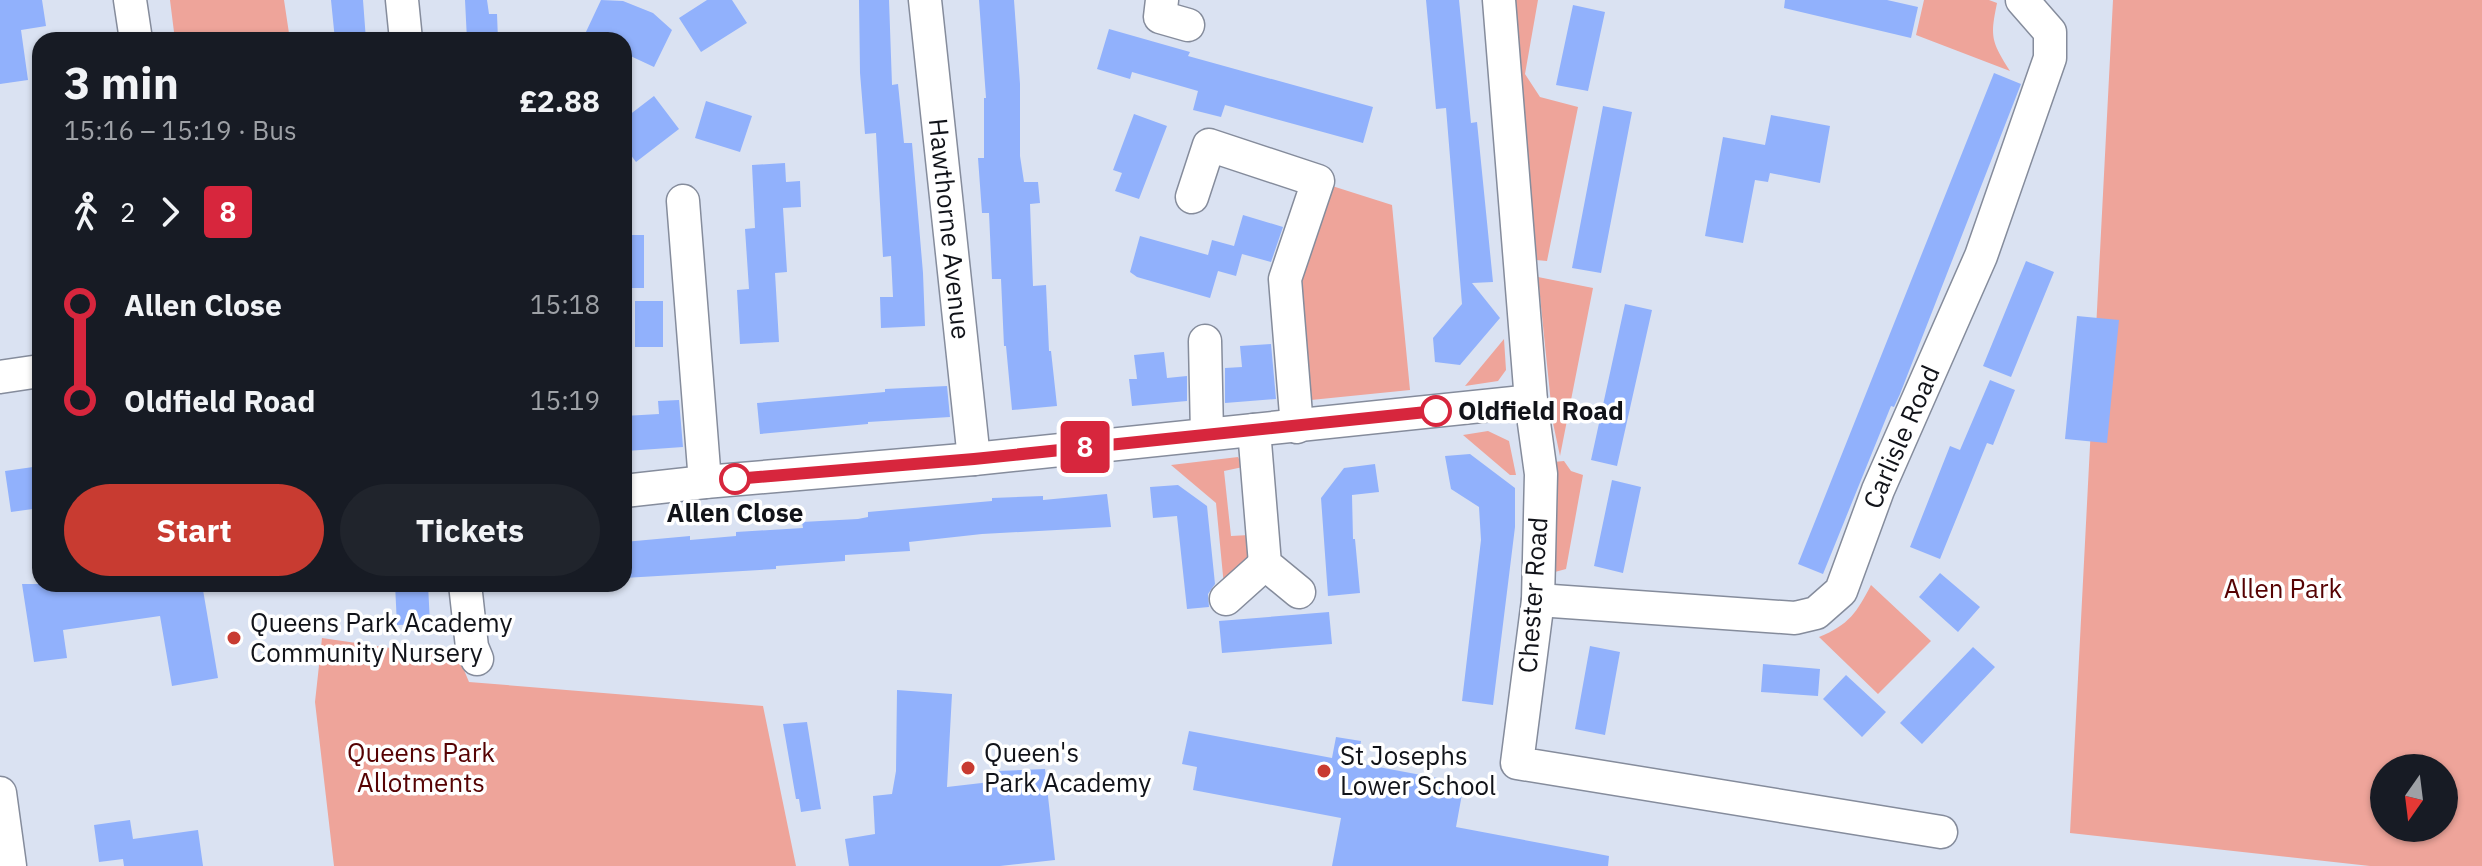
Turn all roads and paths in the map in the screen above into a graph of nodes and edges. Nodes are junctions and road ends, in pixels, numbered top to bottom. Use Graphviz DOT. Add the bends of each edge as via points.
graph roads {
  1 [pos="130,0"];
  2 [pos="402,0"];
  3 [pos="925,0"];
  4 [pos="1499,0"];
  5 [pos="2022,0"];
  6 [pos="135,32"];
  7 [pos="405,32"];
  8 [pos="1192,197"];
  9 [pos="683,201"];
  10 [pos="1205,341"];
  11 [pos="32,372"];
  12 [pos="0,377"];
  13 [pos="1531,401"];
  14 [pos="1297,427"];
  15 [pos="1254,430"];
  16 [pos="1207,434"];
  17 [pos="974,459"];
  18 [pos="705,482"];
  19 [pos="632,490"];
  20 [pos="1265,564"];
  21 [pos="466,592"];
  22 [pos="1299,592"];
  23 [pos="1226,599"];
  24 [pos="1538,600"];
  25 [pos="477,659"];
  26 [pos="0,793"];
  27 [pos="1941,832"];
  28 [pos="10,866"];
  1 -- 6 [label="street"];
  2 -- 7 [label="street"];
  3 -- 17 [label="street, Hawthorne Avenue"];
  4 -- 13 [label="street, Chester Road"];
  5 -- 24 [label="street, Carlisle Road" via="2050,32 2050,58 1981,256 1878,490 1841,591 1816,613 1795,618"];
  8 -- 14 [label="street" via="1209,145 1318,181 1285,279"];
  9 -- 18 [label="street"];
  10 -- 16 [label="street"];
  11 -- 12 [label="street"];
  13 -- 14 [label="street"];
  13 -- 24 [label="street, Chester Road" via="1541,474"];
  14 -- 15 [label="street"];
  15 -- 16 [label="street"];
  15 -- 20 [label="street"];
  16 -- 17 [label="street"];
  17 -- 18 [label="street"];
  18 -- 19 [label="street"];
  20 -- 22 [label="street"];
  20 -- 23 [label="street"];
  21 -- 25 [label="street"];
  24 -- 27 [label="street, Chester Road" via="1517,763"];
  26 -- 28 [label="street"];
}
